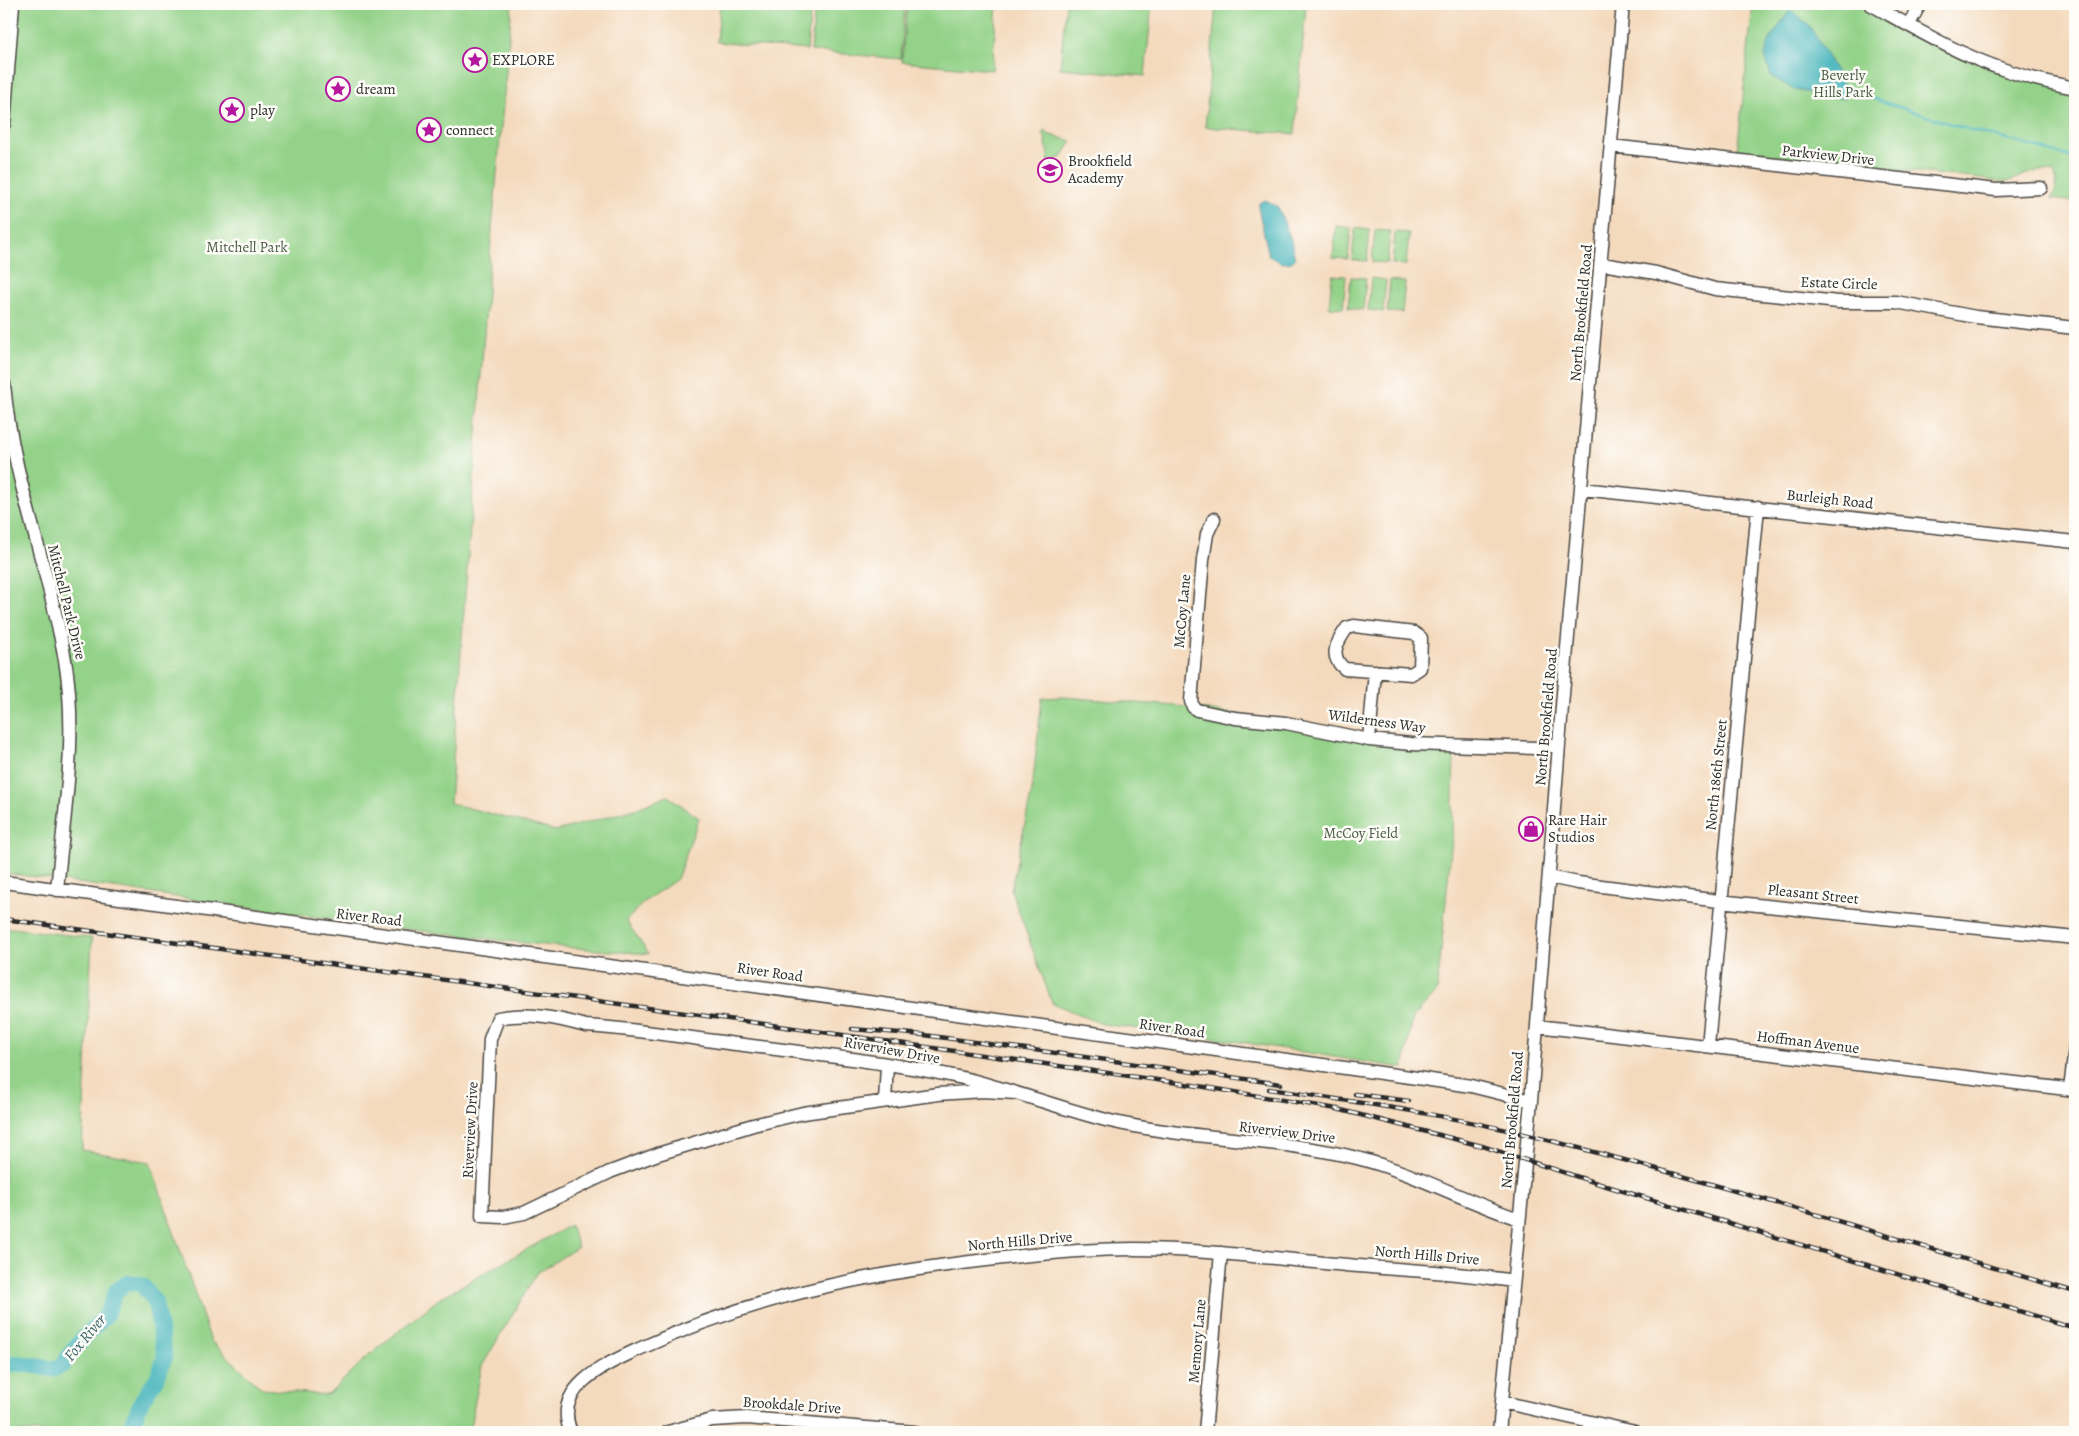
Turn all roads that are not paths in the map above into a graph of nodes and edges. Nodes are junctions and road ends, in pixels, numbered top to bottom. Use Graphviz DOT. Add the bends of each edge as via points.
graph roads {
  1 [pos="14,4"];
  2 [pos="1623,4"];
  3 [pos="1870,4"];
  4 [pos="1920,4"];
  5 [pos="1908,24"];
  6 [pos="2075,88"];
  7 [pos="4,124"];
  8 [pos="1611,146"];
  9 [pos="2042,188"];
  10 [pos="1602,264"];
  11 [pos="2075,328"];
  12 [pos="4,384"];
  13 [pos="1582,489"];
  14 [pos="1758,507"];
  15 [pos="1214,519"];
  16 [pos="2075,542"];
  17 [pos="1375,671"];
  18 [pos="1193,707"];
  19 [pos="1369,740"];
  20 [pos="1559,744"];
  21 [pos="1549,877"];
  22 [pos="4,882"];
  23 [pos="57,890"];
  24 [pos="1719,901"];
  25 [pos="2075,938"];
  26 [pos="1537,1026"];
  27 [pos="1708,1046"];
  28 [pos="2075,1048"];
  29 [pos="888,1065"];
  30 [pos="2073,1090"];
  31 [pos="1016,1093"];
  32 [pos="1531,1100"];
  33 [pos="886,1101"];
  34 [pos="1519,1219"];
  35 [pos="1221,1254"];
  36 [pos="1513,1281"];
  37 [pos="1502,1402"];
  38 [pos="571,1432"];
  39 [pos="668,1432"];
  40 [pos="915,1432"];
  41 [pos="1205,1432"];
  42 [pos="1499,1432"];
  43 [pos="1635,1432"];
  1 -- 7 [label="street"];
  2 -- 8 [label="street, North Brookfield Road"];
  3 -- 5 [label="street"];
  4 -- 5 [label="street"];
  5 -- 6 [label="street" via="1987,64"];
  8 -- 9 [label="street, Parkview Drive" via="1996,190"];
  8 -- 10 [label="street, North Brookfield Road"];
  10 -- 11 [label="street, Estate Circle" via="1723,290 1838,302 1896,302 1976,317"];
  10 -- 13 [label="street, North Brookfield Road"];
  12 -- 23 [label="street, Mitchell Park Drive" via="11,440 56,614 68,684 69,771"];
  13 -- 14 [label="street, Burleigh Road"];
  13 -- 20 [label="street, North Brookfield Road"];
  14 -- 16 [label="street, Burleigh Road"];
  14 -- 24 [label="street, North 186th Street"];
  15 -- 18 [label="street, McCoy Lane" via="1207,534 1203,560"];
  17 -- 17 [label="street" via="1345,669 1338,663 1335,648 1347,628 1365,626 1402,630 1414,632 1421,638 1421,662 1416,671 1411,674"];
  17 -- 19 [label="street"];
  18 -- 19 [label="street, Wilderness Way" via="1205,713 1286,723"];
  19 -- 20 [label="street, Wilderness Way" via="1538,748"];
  20 -- 21 [label="street, North Brookfield Road"];
  21 -- 24 [label="street, Pleasant Street"];
  21 -- 26 [label="street, North Brookfield Road"];
  22 -- 23 [label="street, River Road"];
  23 -- 32 [label="street, River Road" via="1398,1075 1471,1086"];
  24 -- 25 [label="street, Pleasant Street"];
  24 -- 27 [label="street, North 186th Street"];
  26 -- 27 [label="street, Hoffman Avenue"];
  26 -- 32 [label="street, North Brookfield Road"];
  27 -- 30 [label="street, Hoffman Avenue"];
  28 -- 30 [label="street"];
  29 -- 31 [label="street, Riverview Drive" via="965,1079"];
  29 -- 33 [label="street"];
  29 -- 33 [label="street, Riverview Drive" via="586,1026 553,1017 498,1018 490,1039 482,1216 503,1218 524,1213 610,1172 752,1124"];
  31 -- 33 [label="street, Riverview Drive" via="969,1091"];
  31 -- 34 [label="street, Riverview Drive" via="1110,1121 1154,1130 1358,1159 1424,1180"];
  32 -- 34 [label="street, North Brookfield Road"];
  34 -- 36 [label="street, North Brookfield Road"];
  35 -- 36 [label="street, North Hills Drive"];
  35 -- 38 [label="street, North Hills Drive" via="1132,1249 1062,1252 943,1265 807,1290 727,1312 591,1374 574,1390 567,1408"];
  35 -- 41 [label="street, Memory Lane"];
  36 -- 37 [label="street, North Brookfield Road"];
  37 -- 42 [label="street, North Brookfield Road"];
  37 -- 43 [label="street"];
  39 -- 40 [label="street, Brookdale Drive" via="712,1420 748,1418"];
}
